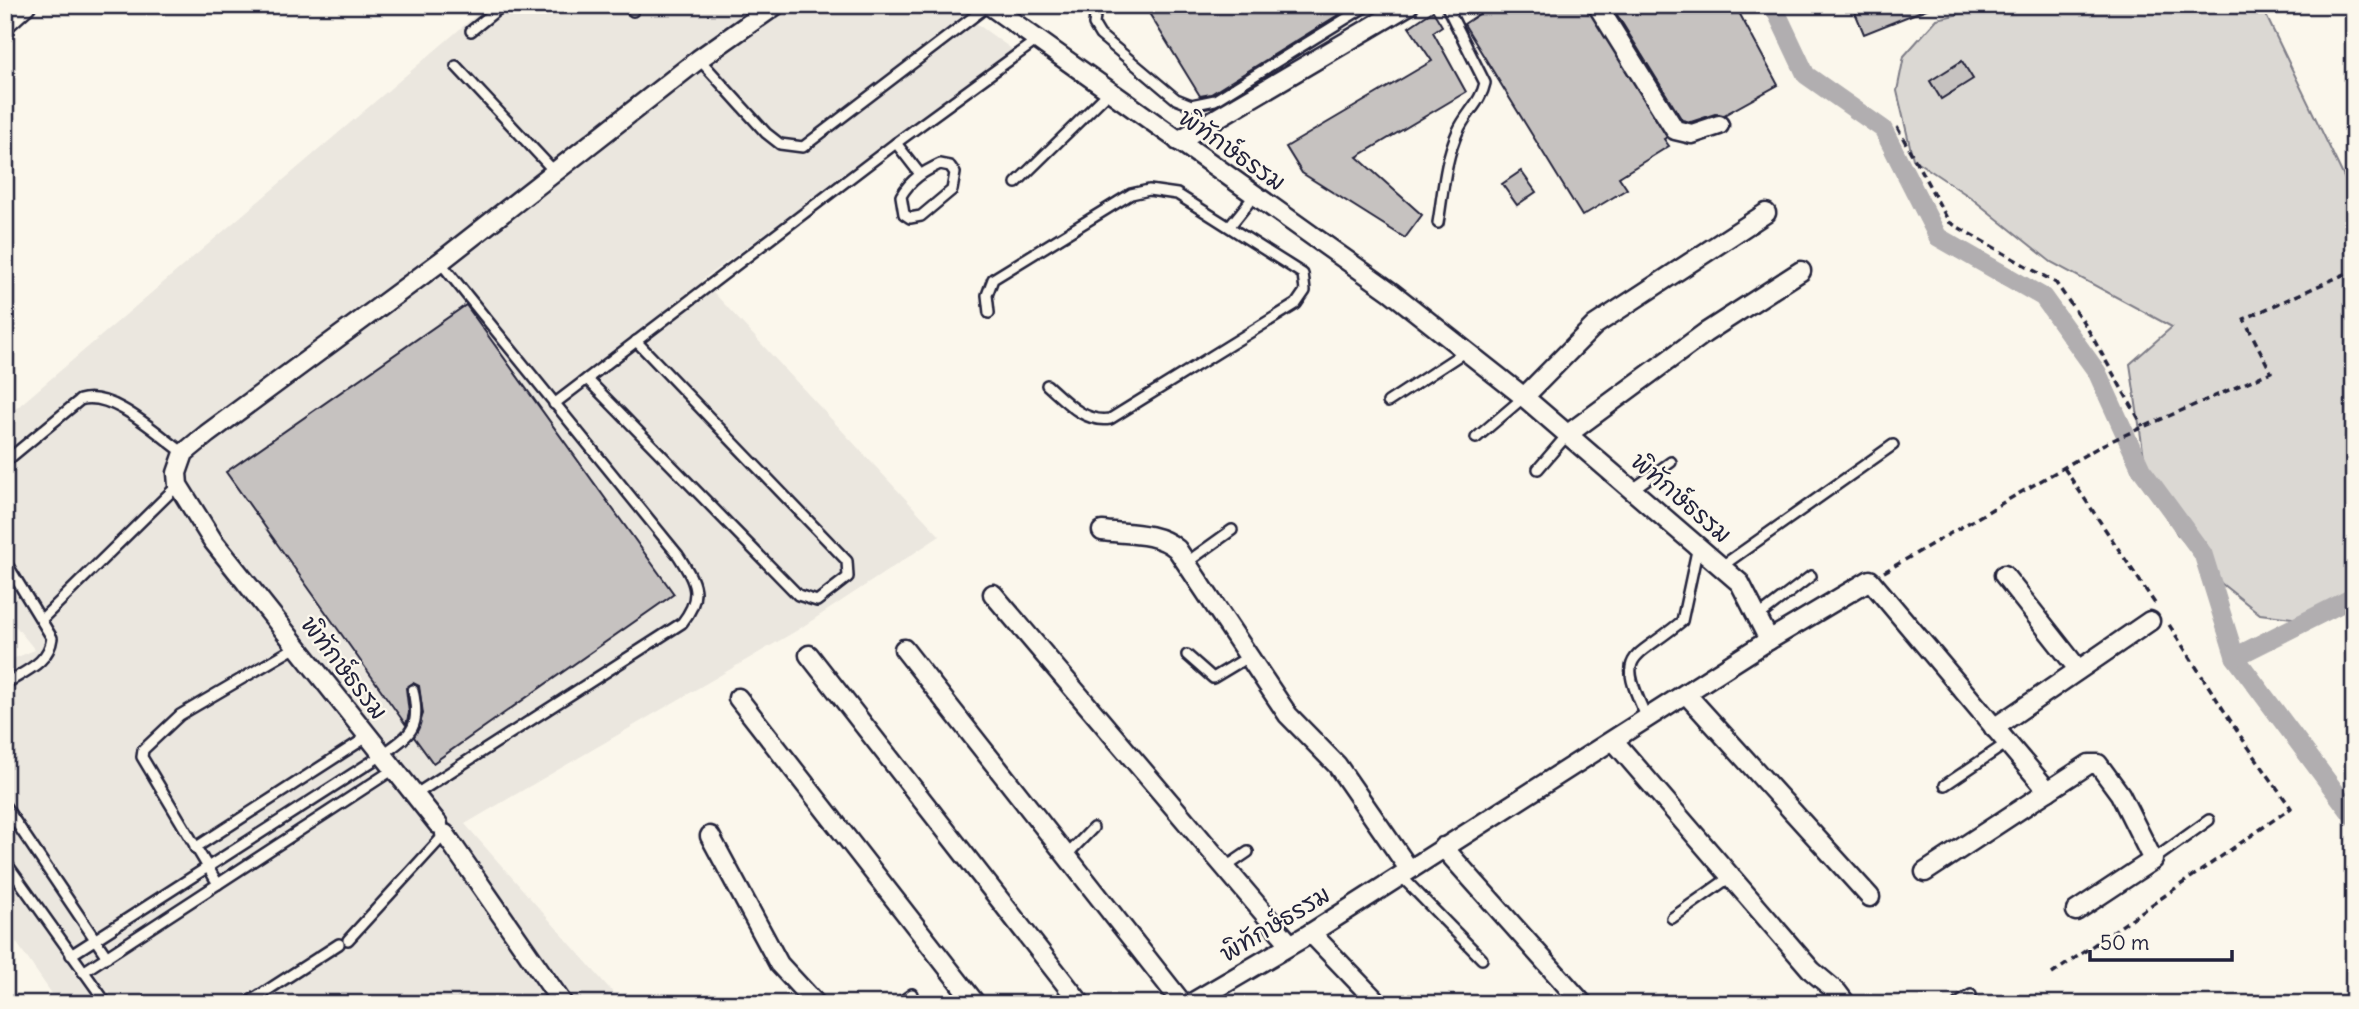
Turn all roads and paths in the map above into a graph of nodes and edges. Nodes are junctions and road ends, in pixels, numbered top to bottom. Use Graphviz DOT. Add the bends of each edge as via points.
graph roads {
  1 [pos="26,5"];
  2 [pos="503,5"];
  3 [pos="776,5"];
  4 [pos="989,5"];
  5 [pos="1096,5"];
  6 [pos="1368,5"];
  7 [pos="1409,5"];
  8 [pos="1446,5"];
  9 [pos="1597,5"];
  10 [pos="5,24"];
  11 [pos="471,31"];
  12 [pos="1037,40"];
  13 [pos="699,59"];
  14 [pos="456,66"];
  15 [pos="1108,93"];
  16 [pos="1719,125"];
  17 [pos="1896,127"];
  18 [pos="1178,141"];
  19 [pos="896,143"];
  20 [pos="555,172"];
  21 [pos="920,174"];
  22 [pos="1016,183"];
  23 [pos="1254,196"];
  24 [pos="1766,213"];
  25 [pos="1438,223"];
  26 [pos="1230,226"];
  27 [pos="440,261"];
  28 [pos="2354,270"];
  29 [pos="1801,271"];
  30 [pos="989,313"];
  31 [pos="636,341"];
  32 [pos="1466,351"];
  33 [pos="587,379"];
  34 [pos="1047,385"];
  35 [pos="1524,397"];
  36 [pos="1388,402"];
  37 [pos="554,404"];
  38 [pos="2143,426"];
  39 [pos="1568,434"];
  40 [pos="1476,438"];
  41 [pos="1893,445"];
  42 [pos="184,453"];
  43 [pos="5,462"];
  44 [pos="1671,462"];
  45 [pos="2064,468"];
  46 [pos="1538,469"];
  47 [pos="178,485"];
  48 [pos="1633,489"];
  49 [pos="1232,530"];
  50 [pos="1102,531"];
  51 [pos="1698,544"];
  52 [pos="5,561"];
  53 [pos="1186,563"];
  54 [pos="1722,566"];
  55 [pos="2004,575"];
  56 [pos="1811,576"];
  57 [pos="1870,580"];
  58 [pos="993,594"];
  59 [pos="1759,616"];
  60 [pos="43,618"];
  61 [pos="2150,621"];
  62 [pos="1769,640"];
  63 [pos="296,647"];
  64 [pos="904,649"];
  65 [pos="809,655"];
  66 [pos="1186,655"];
  67 [pos="1248,657"];
  68 [pos="2078,669"];
  69 [pos="5,684"];
  70 [pos="413,690"];
  71 [pos="1687,695"];
  72 [pos="738,698"];
  73 [pos="1647,720"];
  74 [pos="1994,728"];
  75 [pos="367,737"];
  76 [pos="1614,741"];
  77 [pos="2007,743"];
  78 [pos="388,762"];
  79 [pos="1945,785"];
  80 [pos="2048,791"];
  81 [pos="416,794"];
  82 [pos="5,806"];
  83 [pos="2209,820"];
  84 [pos="1093,828"];
  85 [pos="442,829"];
  86 [pos="710,836"];
  87 [pos="1443,847"];
  88 [pos="195,848"];
  89 [pos="1248,852"];
  90 [pos="1066,856"];
  91 [pos="2153,860"];
  92 [pos="5,861"];
  93 [pos="1226,867"];
  94 [pos="207,868"];
  95 [pos="1405,872"];
  96 [pos="1925,872"];
  97 [pos="1730,877"];
  98 [pos="218,884"];
  99 [pos="1870,897"];
  100 [pos="2076,911"];
  101 [pos="1672,918"];
  102 [pos="1311,933"];
  103 [pos="96,939"];
  104 [pos="1290,944"];
  105 [pos="71,955"];
  106 [pos="107,957"];
  107 [pos="1482,959"];
  108 [pos="83,972"];
  109 [pos="2052,974"];
  110 [pos="912,994"];
  111 [pos="1971,995"];
  112 [pos="1842,998"];
  113 [pos="107,1004"];
  114 [pos="246,1004"];
  115 [pos="563,1004"];
  116 [pos="816,1004"];
  117 [pos="898,1004"];
  118 [pos="976,1004"];
  119 [pos="1081,1004"];
  120 [pos="1183,1004"];
  121 [pos="1190,1004"];
  122 [pos="1379,1004"];
  123 [pos="1583,1004"];
  124 [pos="1957,1004"];
  1 -- 10 [label="street"];
  2 -- 11 [label="lane"];
  3 -- 13 [label="street"];
  4 -- 12 [label="street, พิทักษ์ธรรม"];
  4 -- 13 [label="lane" via="803,147 780,144 766,133"];
  5 -- 6 [label="lane" via="1094,25 1100,35 1176,99 1191,105 1215,100"];
  7 -- 18 [label="street"];
  8 -- 25 [label="lane" via="1485,83 1451,152"];
  9 -- 16 [label="street" via="1675,130 1692,134"];
  12 -- 15 [label="street, พิทักษ์ธรรม"];
  12 -- 19 [label="lane"];
  13 -- 20 [label="street"];
  14 -- 20 [label="lane"];
  15 -- 18 [label="street, พิทักษ์ธรรม"];
  15 -- 22 [label="lane"];
  17 -- 38 [label="path" via="1950,222 2056,283"];
  18 -- 23 [label="street, พิทักษ์ธรรม"];
  19 -- 21 [label="lane"];
  19 -- 31 [label="lane"];
  20 -- 27 [label="street"];
  21 -- 21 [label="lane" via="940,164 950,166 956,181 952,190 921,216 910,218 900,206 901,195"];
  23 -- 26 [label="lane"];
  23 -- 32 [label="street, พิทักษ์ธรรม"];
  24 -- 35 [label="street" via="1595,325"];
  26 -- 30 [label="lane" via="1177,194 1149,190 1131,194 993,279 987,295"];
  26 -- 34 [label="lane" via="1303,274 1305,291 1296,304 1110,419 1088,417"];
  27 -- 37 [label="lane"];
  27 -- 42 [label="street"];
  28 -- 38 [label="path" via="2244,319 2271,372"];
  29 -- 39 [label="street" via="1695,340"];
  31 -- 33 [label="lane"];
  31 -- 33 [label="lane" via="847,561 848,577 842,585 817,601 798,595"];
  32 -- 35 [label="street, พิทักษ์ธรรม"];
  32 -- 36 [label="lane"];
  33 -- 37 [label="lane"];
  35 -- 39 [label="street, พิทักษ์ธรรม"];
  35 -- 40 [label="lane"];
  37 -- 81 [label="lane" via="678,555 695,587 692,610 682,623"];
  38 -- 45 [label="path"];
  39 -- 46 [label="lane"];
  39 -- 48 [label="street, พิทักษ์ธรรม"];
  41 -- 54 [label="lane"];
  42 -- 43 [label="lane" via="113,402 89,397"];
  42 -- 47 [label="street"];
  44 -- 48 [label="lane"];
  45 -- 57 [label="path"];
  45 -- 109 [label="path" via="2291,808"];
  47 -- 60 [label="lane"];
  47 -- 63 [label="street, พิทักษ์ธรรม" via="213,541"];
  48 -- 51 [label="street, พิทักษ์ธรรม"];
  49 -- 53 [label="lane"];
  50 -- 53 [label="street" via="1168,541"];
  51 -- 54 [label="street, พิทักษ์ธรรม"];
  51 -- 73 [label="lane" via="1682,621 1639,653 1629,670 1629,681"];
  52 -- 60 [label="lane"];
  53 -- 67 [label="street"];
  54 -- 59 [label="street, พิทักษ์ธรรม" via="1740,583"];
  55 -- 68 [label="street"];
  56 -- 59 [label="lane"];
  57 -- 62 [label="street"];
  57 -- 74 [label="street"];
  58 -- 93 [label="street"];
  59 -- 62 [label="street, พิทักษ์ธรรม"];
  60 -- 69 [label="lane" via="52,638 50,651 43,661"];
  61 -- 68 [label="street"];
  62 -- 71 [label="street, พิทักษ์ธรรม"];
  63 -- 75 [label="street, พิทักษ์ธรรม"];
  63 -- 88 [label="lane" via="180,715 143,750 142,757"];
  64 -- 90 [label="street"];
  65 -- 119 [label="street"];
  66 -- 67 [label="lane" via="1213,678"];
  67 -- 95 [label="street" via="1288,715 1337,765"];
  68 -- 74 [label="street"];
  70 -- 78 [label="lane" via="417,720"];
  71 -- 73 [label="street, พิทักษ์ธรรม"];
  71 -- 99 [label="street"];
  72 -- 118 [label="street"];
  73 -- 76 [label="street, พิทักษ์ธรรม"];
  74 -- 77 [label="street"];
  75 -- 78 [label="street, พิทักษ์ธรรม"];
  75 -- 88 [label="lane"];
  76 -- 87 [label="street, พิทักษ์ธรรม"];
  76 -- 97 [label="street"];
  77 -- 79 [label="lane"];
  77 -- 80 [label="street"];
  78 -- 81 [label="street, พิทักษ์ธรรม"];
  78 -- 94 [label="lane"];
  78 -- 98 [label="lane"];
  80 -- 91 [label="street" via="2089,764 2098,764 2120,794"];
  80 -- 96 [label="street"];
  81 -- 85 [label="street, พิทักษ์ธรรม"];
  82 -- 103 [label="lane"];
  83 -- 91 [label="lane"];
  84 -- 90 [label="lane"];
  85 -- 114 [label="lane" via="344,942"];
  85 -- 115 [label="street, พิทักษ์ธรรม"];
  86 -- 116 [label="street" via="779,964"];
  87 -- 95 [label="street, พิทักษ์ธรรม"];
  87 -- 123 [label="street"];
  88 -- 94 [label="lane"];
  89 -- 93 [label="lane"];
  90 -- 120 [label="street"];
  91 -- 100 [label="street"];
  92 -- 105 [label="lane"];
  93 -- 104 [label="street"];
  94 -- 98 [label="lane"];
  94 -- 103 [label="lane"];
  95 -- 102 [label="street, พิทักษ์ธรรม"];
  95 -- 107 [label="lane"];
  97 -- 101 [label="lane"];
  97 -- 112 [label="street" via="1812,971"];
  98 -- 106 [label="lane"];
  102 -- 104 [label="street, พิทักษ์ธรรม"];
  102 -- 122 [label="street"];
  103 -- 105 [label="lane"];
  103 -- 106 [label="lane"];
  104 -- 121 [label="street, พิทักษ์ธรรม"];
  105 -- 108 [label="lane"];
  106 -- 108 [label="lane"];
  108 -- 113 [label="lane"];
  110 -- 117 [label="lane"];
  111 -- 124 [label="lane"];
}
